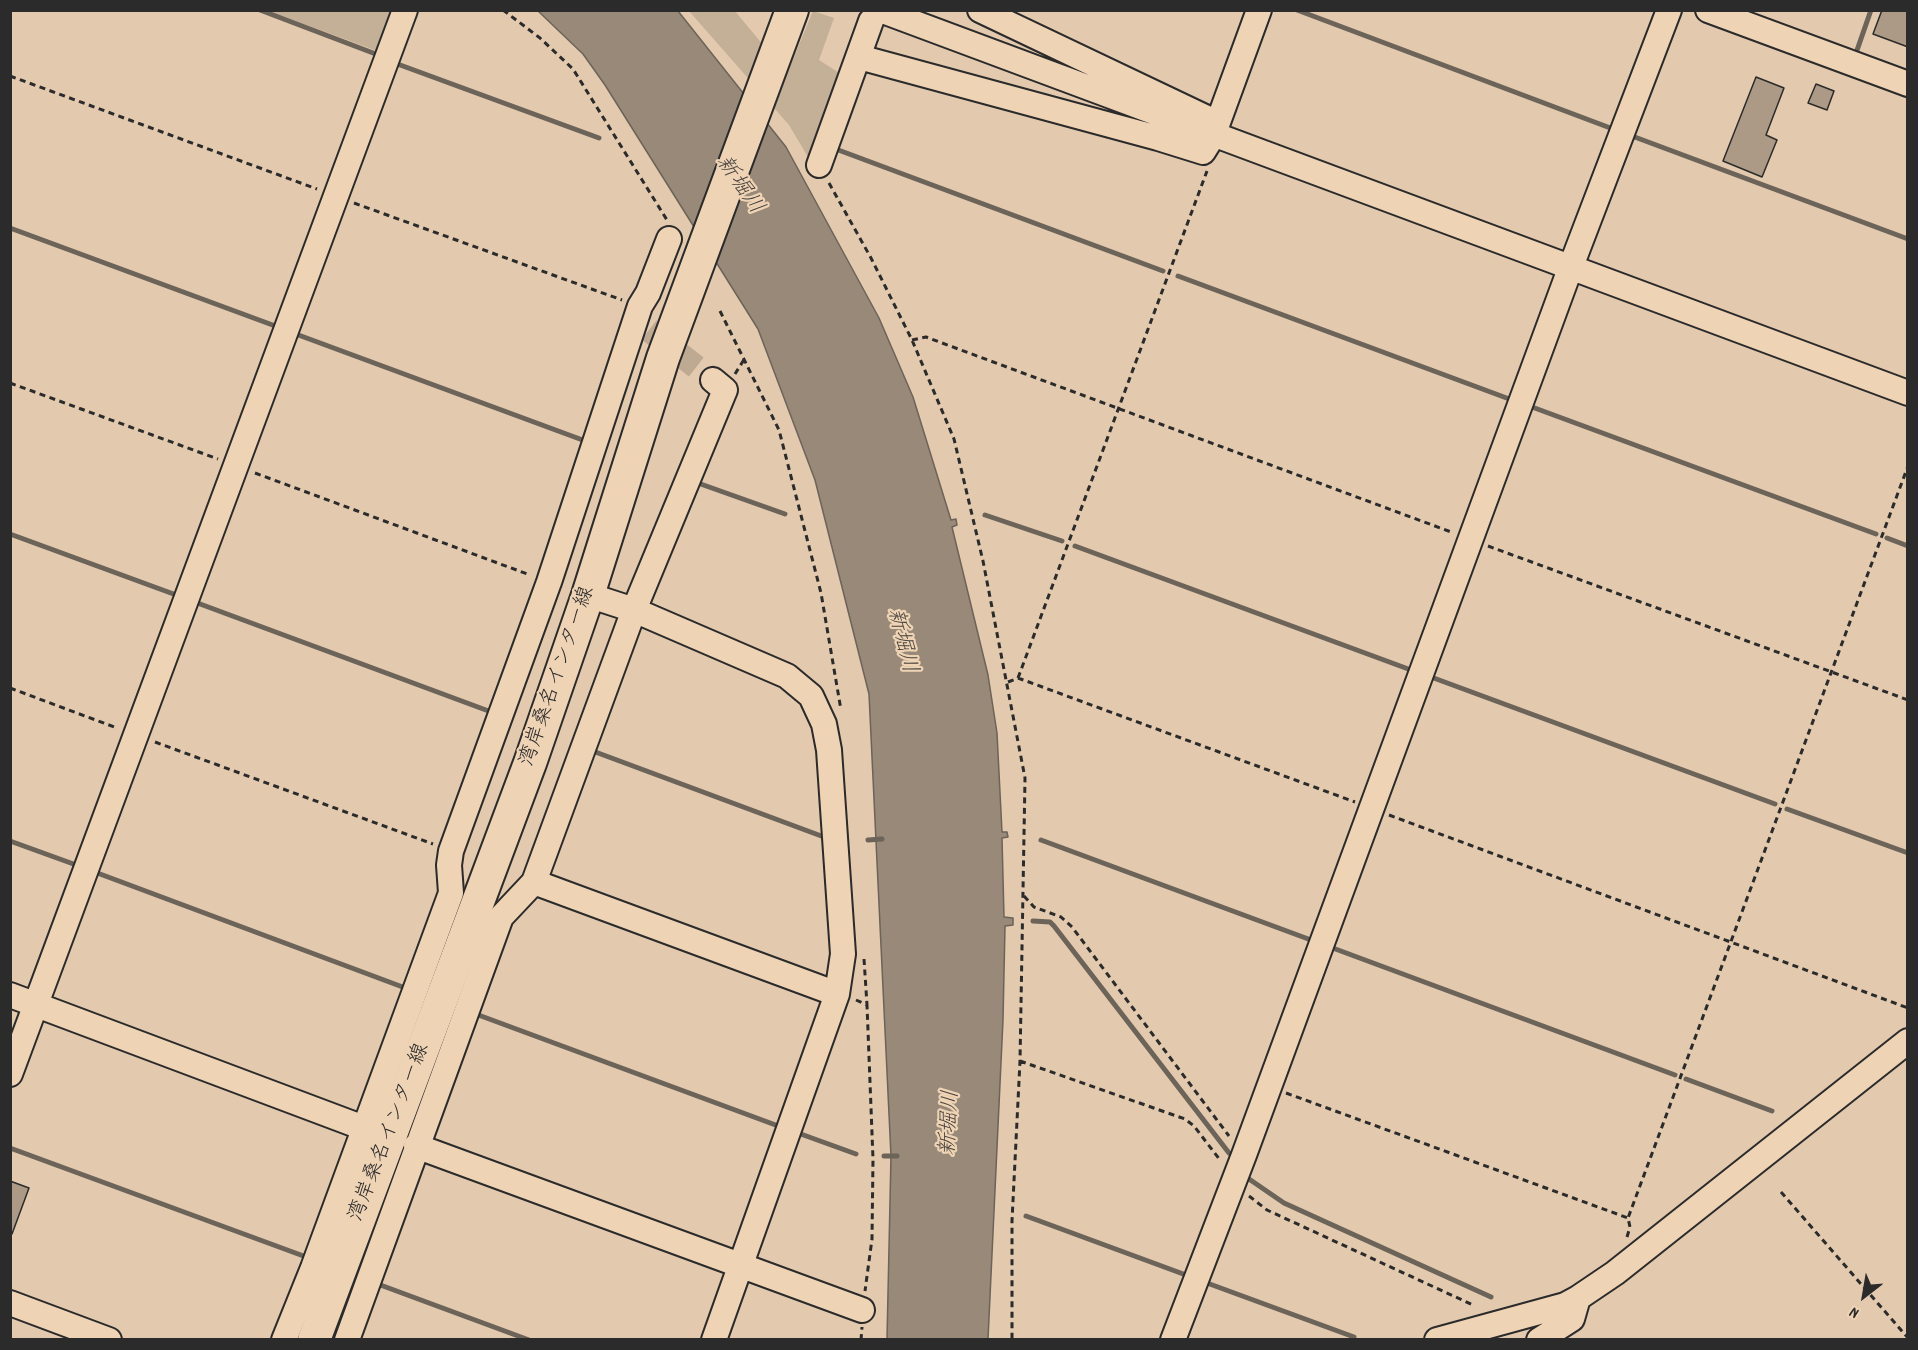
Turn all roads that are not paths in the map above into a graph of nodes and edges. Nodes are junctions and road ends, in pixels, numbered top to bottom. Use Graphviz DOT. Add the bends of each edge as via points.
graph roads {
  1 [pos="405,10"];
  2 [pos="792,10"];
  3 [pos="980,10"];
  4 [pos="1669,10"];
  5 [pos="1708,10"];
  6 [pos="1256,11"];
  7 [pos="875,16"];
  8 [pos="859,57"];
  9 [pos="1908,84"];
  10 [pos="1213,136"];
  11 [pos="819,165"];
  12 [pos="669,238"];
  13 [pos="1570,269"];
  14 [pos="712,380"];
  15 [pos="1908,393"];
  16 [pos="588,595"];
  17 [pos="634,610"];
  18 [pos="534,882"];
  19 [pos="837,994"];
  20 [pos="10,995"];
  21 [pos="37,1005"];
  22 [pos="1908,1041"];
  23 [pos="10,1074"];
  24 [pos="364,1128"];
  25 [pos="416,1146"];
  26 [pos="742,1267"];
  27 [pos="1578,1298"];
  28 [pos="10,1303"];
  29 [pos="862,1310"];
  30 [pos="109,1340"];
  31 [pos="284,1340"];
  32 [pos="314,1340"];
  33 [pos="347,1340"];
  34 [pos="714,1340"];
  35 [pos="1173,1340"];
  36 [pos="1437,1340"];
  37 [pos="1539,1340"];
  1 -- 21 [label="street"];
  2 -- 16 [label="main road, 湾岸桑名インター線" via="663,358"];
  3 -- 10 [label="street" via="1209,119"];
  4 -- 13 [label="street"];
  5 -- 9 [label="street"];
  6 -- 10 [label="street"];
  7 -- 8 [label="street"];
  7 -- 10 [label="street"];
  8 -- 10 [label="street" via="1203,152"];
  8 -- 11 [label="street"];
  10 -- 13 [label="street"];
  12 -- 24 [label="street" via="642,325 451,851 451,893"];
  13 -- 15 [label="street"];
  13 -- 35 [label="street"];
  14 -- 17 [label="street" via="725,390"];
  16 -- 17 [label="street"];
  16 -- 32 [label="main road, 湾岸桑名インター線" via="476,909"];
  17 -- 18 [label="street"];
  17 -- 19 [label="street" via="787,676 811,696 830,750 843,954"];
  18 -- 19 [label="street"];
  18 -- 25 [label="street" via="501,917"];
  19 -- 26 [label="street"];
  20 -- 21 [label="street"];
  21 -- 23 [label="street"];
  21 -- 24 [label="street"];
  22 -- 27 [label="street" via="1615,1273"];
  24 -- 31 [label="street"];
  25 -- 26 [label="street"];
  25 -- 33 [label="street"];
  26 -- 29 [label="street"];
  26 -- 34 [label="street"];
  27 -- 36 [label="street"];
  27 -- 37 [label="street" via="1572,1319"];
  28 -- 30 [label="street"];
}
